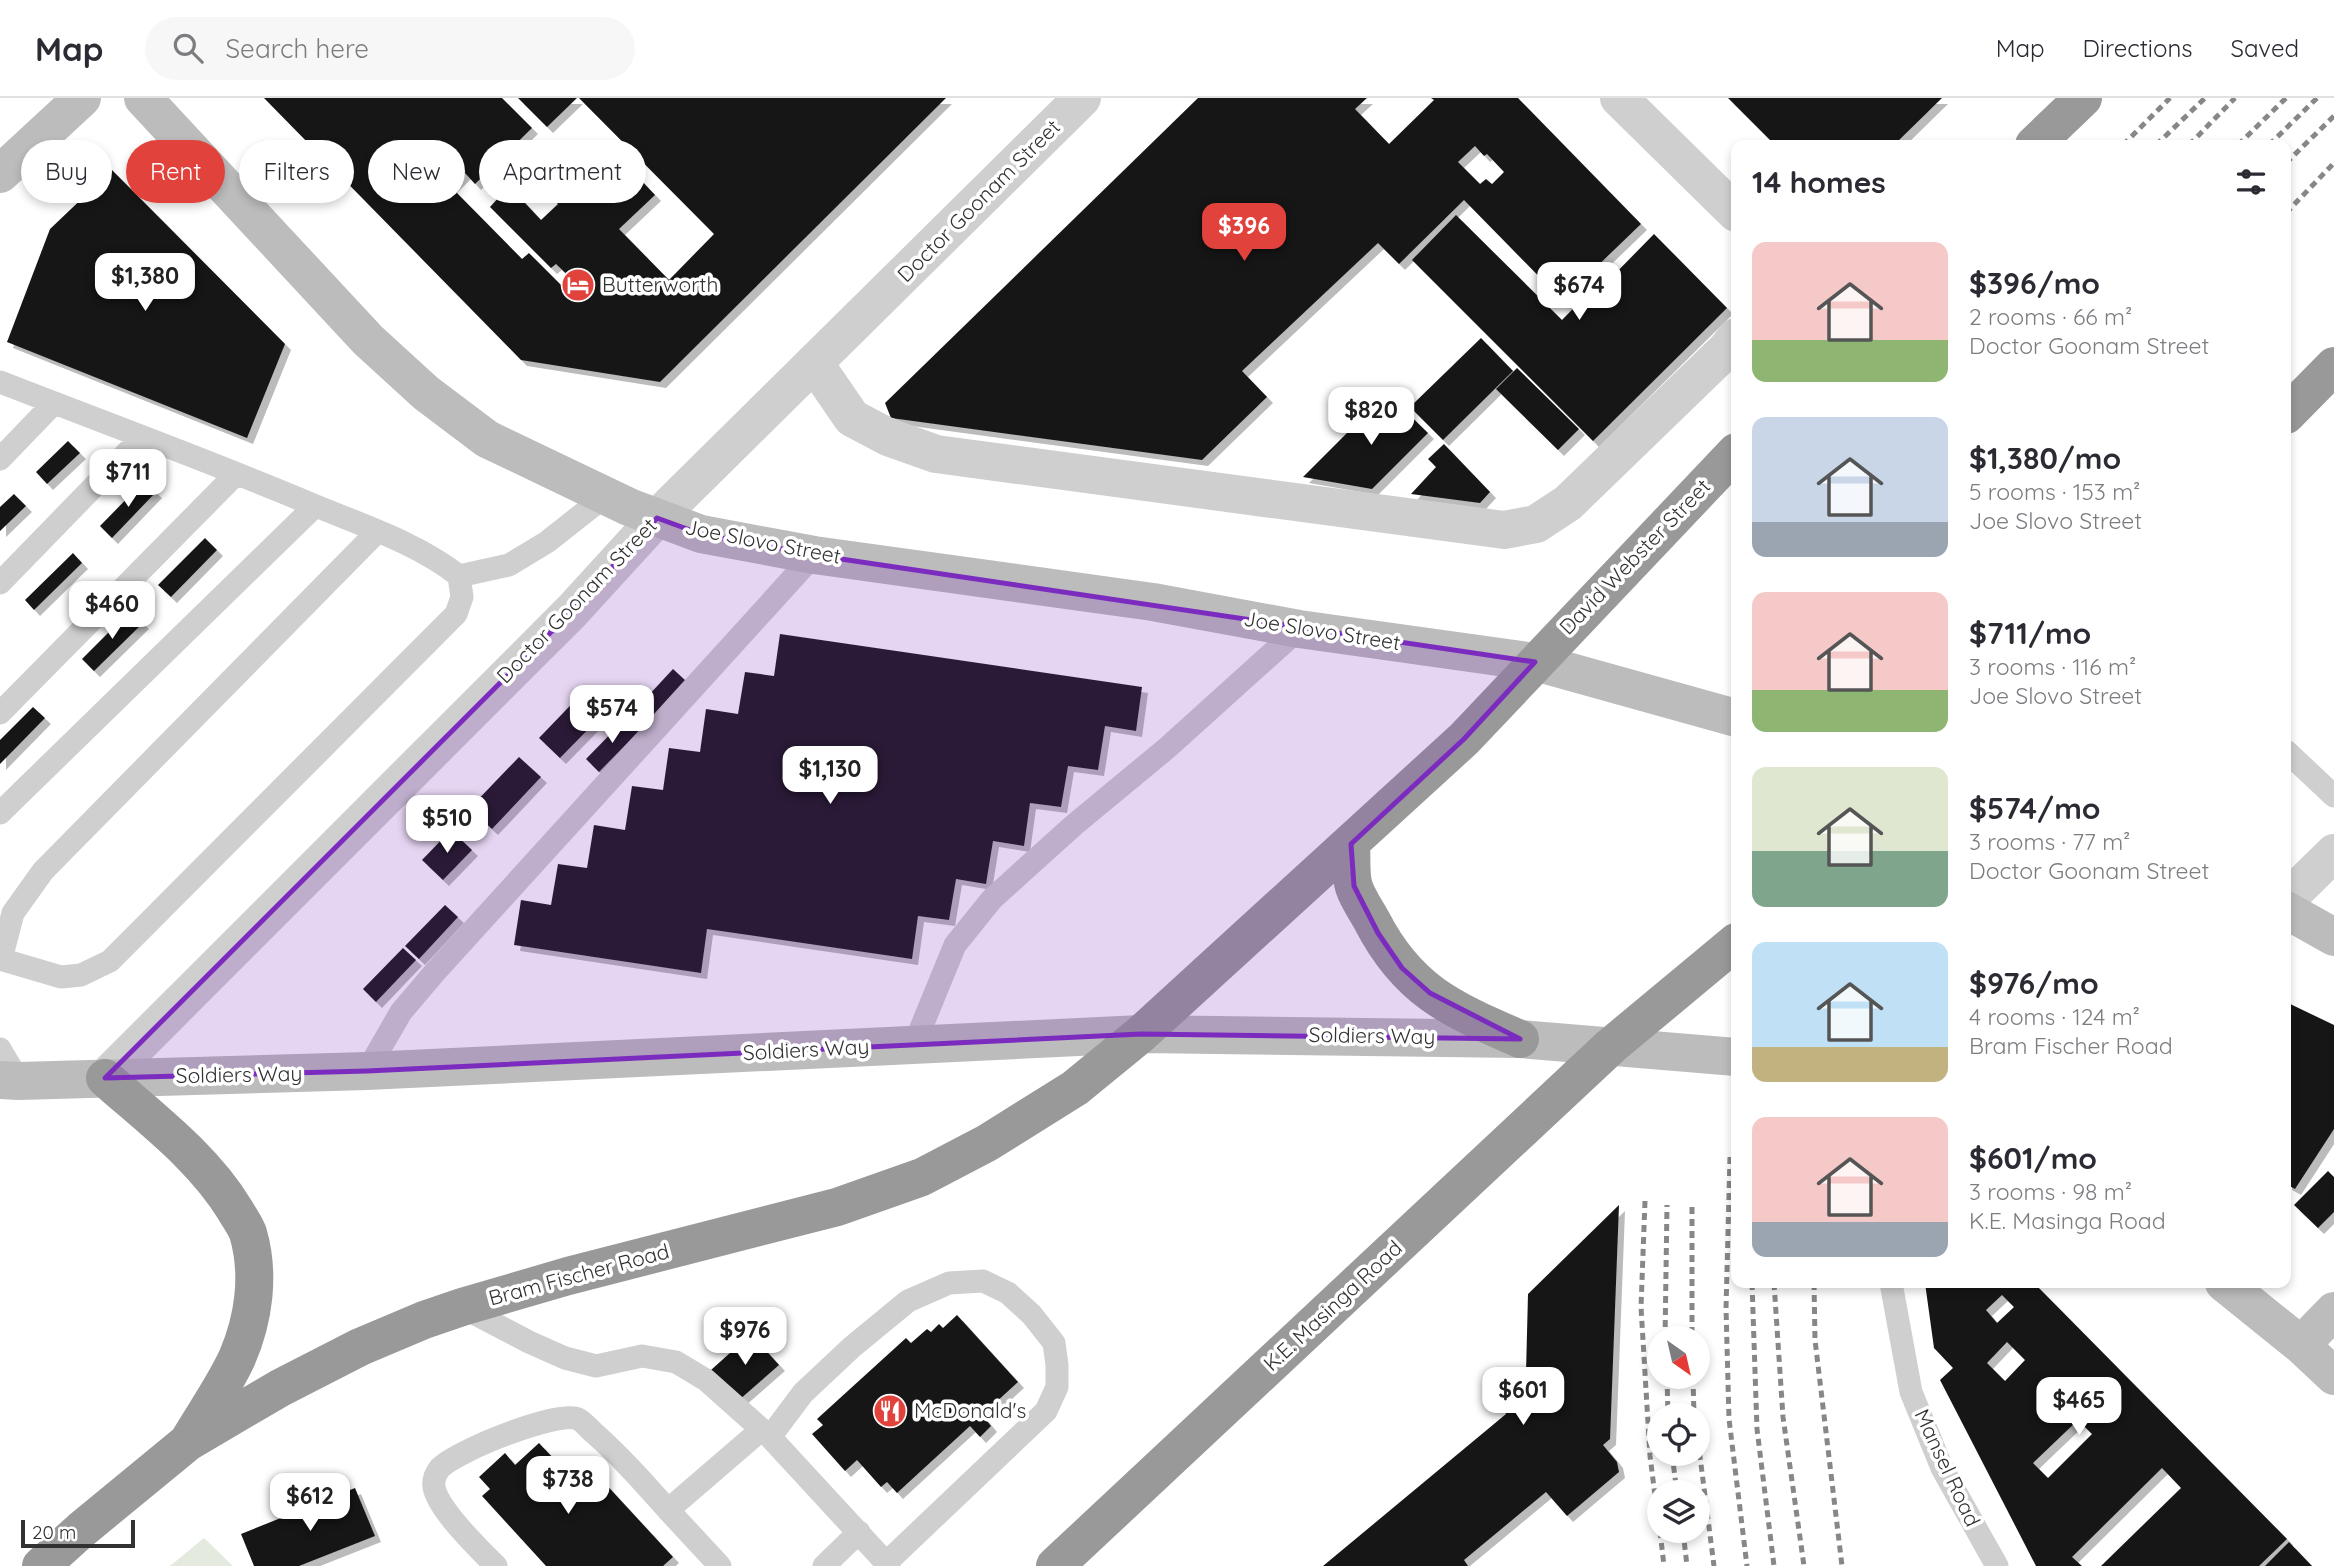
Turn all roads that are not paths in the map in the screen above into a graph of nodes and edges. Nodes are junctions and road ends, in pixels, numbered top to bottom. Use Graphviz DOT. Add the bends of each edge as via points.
graph roads {
  1 [pos="82,98"];
  2 [pos="143,98"];
  3 [pos="1082,98"];
  4 [pos="1619,98"];
  5 [pos="2083,98"];
  6 [pos="2039,140"];
  7 [pos="0,174"];
  8 [pos="1731,208"];
  9 [pos="1731,344"];
  10 [pos="815,364"];
  11 [pos="2334,366"];
  12 [pos="0,382"];
  13 [pos="54,403"];
  14 [pos="2291,410"];
  15 [pos="142,437"];
  16 [pos="1731,457"];
  17 [pos="0,459"];
  18 [pos="236,474"];
  19 [pos="604,497"];
  20 [pos="315,506"];
  21 [pos="657,517"];
  22 [pos="377,531"];
  23 [pos="814,555"];
  24 [pos="458,576"];
  25 [pos="0,583"];
  26 [pos="1299,629"];
  27 [pos="1535,662"];
  28 [pos="0,713"];
  29 [pos="1731,717"];
  30 [pos="2291,756"];
  31 [pos="2334,796"];
  32 [pos="0,813"];
  33 [pos="1351,844"];
  34 [pos="2334,853"];
  35 [pos="2291,895"];
  36 [pos="2291,913"];
  37 [pos="2334,937"];
  38 [pos="1731,946"];
  39 [pos="0,959"];
  40 [pos="1140,1034"];
  41 [pos="1520,1039"];
  42 [pos="914,1045"];
  43 [pos="1611,1046"];
  44 [pos="0,1049"];
  45 [pos="1731,1056"];
  46 [pos="367,1072"];
  47 [pos="105,1078"];
  48 [pos="9,1081"];
  49 [pos="1892,1288"];
  50 [pos="2230,1288"];
  51 [pos="462,1307"];
  52 [pos="2334,1311"];
  53 [pos="2301,1345"];
  54 [pos="2334,1376"];
  55 [pos="766,1433"];
  56 [pos="188,1442"];
  57 [pos="668,1510"];
  58 [pos="859,1532"];
  59 [pos="888,1564"];
  60 [pos="41,1566"];
  61 [pos="496,1566"];
  62 [pos="720,1566"];
  63 [pos="824,1566"];
  64 [pos="1055,1566"];
  65 [pos="1997,1566"];
  1 -- 7 [label="main road"];
  2 -- 19 [label="main road, Joe Slovo Street" via="368,340 426,393 487,439"];
  3 -- 10 [label="street, Doctor Goonam Street"];
  4 -- 8 [label="street"];
  5 -- 6 [label="highway"];
  9 -- 10 [label="street" via="1568,503 1536,524 1504,530 936,454 852,418"];
  10 -- 21 [label="street, Doctor Goonam Street"];
  11 -- 14 [label="highway"];
  12 -- 13 [label="lane"];
  13 -- 15 [label="lane"];
  13 -- 17 [label="lane"];
  15 -- 18 [label="lane"];
  15 -- 25 [label="lane"];
  16 -- 27 [label="highway, David Webster Street"];
  18 -- 20 [label="lane"];
  18 -- 28 [label="lane"];
  19 -- 21 [label="main road, Joe Slovo Street"];
  19 -- 24 [label="lane" via="509,565"];
  20 -- 22 [label="lane"];
  20 -- 32 [label="lane"];
  21 -- 23 [label="main road, Joe Slovo Street" via="701,534"];
  21 -- 47 [label="street, Doctor Goonam Street" via="572,611"];
  22 -- 24 [label="lane"];
  22 -- 39 [label="lane" via="43,871 13,913"];
  23 -- 26 [label="main road, Joe Slovo Street" via="1153,601"];
  23 -- 46 [label="lane" via="435,972 401,1012"];
  24 -- 39 [label="lane" via="462,597 456,614 110,961 81,975 61,977"];
  26 -- 27 [label="main road, Joe Slovo Street"];
  26 -- 42 [label="lane" via="992,899 955,944"];
  27 -- 29 [label="main road, Joe Slovo Street"];
  27 -- 33 [label="highway, David Webster Street" via="1464,739"];
  30 -- 31 [label="lane"];
  33 -- 40 [label="highway, Bram Fischer Road"];
  33 -- 41 [label="highway" via="1353,886 1402,968 1456,1011"];
  34 -- 35 [label="street"];
  36 -- 37 [label="main road"];
  38 -- 43 [label="highway, K.E. Masinga Road"];
  40 -- 41 [label="main road, Soldiers Way"];
  40 -- 42 [label="main road, Soldiers Way"];
  40 -- 51 [label="highway, Bram Fischer Road" via="1075,1088 922,1177 837,1207"];
  41 -- 43 [label="main road, Soldiers Way"];
  42 -- 46 [label="main road, Soldiers Way"];
  43 -- 45 [label="main road, Soldiers Way"];
  43 -- 64 [label="highway, K.E. Masinga Road"];
  44 -- 48 [label="lane"];
  46 -- 47 [label="main road, Soldiers Way"];
  47 -- 48 [label="main road, Soldiers Way"];
  47 -- 56 [label="highway" via="209,1173 247,1231 255,1274 246,1332 236,1359"];
  49 -- 65 [label="lane, Mansel Road" via="1911,1392 1942,1468"];
  50 -- 53 [label="main road"];
  51 -- 55 [label="lane" via="565,1359 596,1366 642,1356 676,1362 706,1380"];
  51 -- 56 [label="highway, Bram Fischer Road" via="360,1347"];
  52 -- 53 [label="main road"];
  53 -- 54 [label="main road"];
  55 -- 57 [label="lane"];
  55 -- 58 [label="lane"];
  55 -- 59 [label="lane" via="803,1392 908,1301 949,1283 983,1281 1008,1293 1032,1315 1054,1343 1057,1387 1046,1411"];
  56 -- 60 [label="highway, Bram Fischer Road"];
  57 -- 61 [label="lane" via="580,1420 568,1416 552,1419 468,1450 435,1475 434,1488 446,1511"];
  57 -- 62 [label="lane"];
  58 -- 59 [label="lane"];
  58 -- 63 [label="lane"];
}
